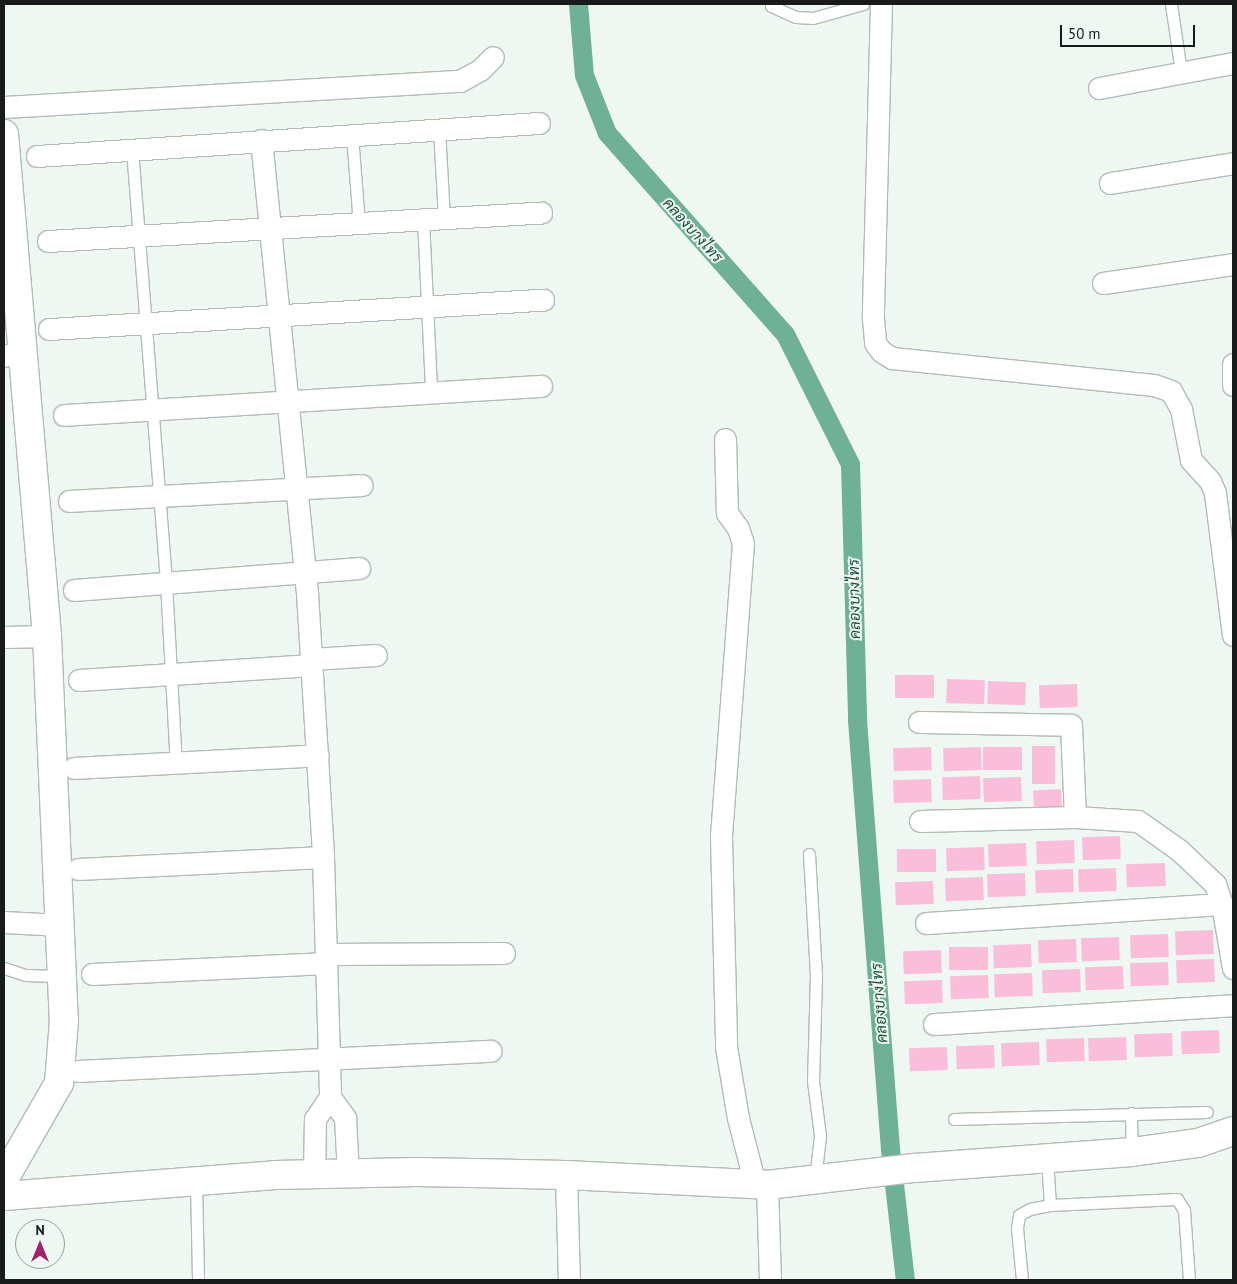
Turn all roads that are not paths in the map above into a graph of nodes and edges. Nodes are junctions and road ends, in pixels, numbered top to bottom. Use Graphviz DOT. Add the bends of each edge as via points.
graph roads {
  1 [pos="863,4"];
  2 [pos="881,4"];
  3 [pos="1171,4"];
  4 [pos="771,6"];
  5 [pos="493,57"];
  6 [pos="1233,64"];
  7 [pos="1181,72"];
  8 [pos="1099,88"];
  9 [pos="4,107"];
  10 [pos="539,124"];
  11 [pos="439,130"];
  12 [pos="4,134"];
  13 [pos="352,136"];
  14 [pos="261,140"];
  15 [pos="132,149"];
  16 [pos="37,156"];
  17 [pos="1233,163"];
  18 [pos="1110,182"];
  19 [pos="541,213"];
  20 [pos="444,218"];
  21 [pos="423,219"];
  22 [pos="359,223"];
  23 [pos="269,228"];
  24 [pos="139,236"];
  25 [pos="48,241"];
  26 [pos="1233,264"];
  27 [pos="1103,283"];
  28 [pos="543,300"];
  29 [pos="426,306"];
  30 [pos="278,313"];
  31 [pos="147,322"];
  32 [pos="49,329"];
  33 [pos="13,354"];
  34 [pos="1233,364"];
  35 [pos="1233,385"];
  36 [pos="541,386"];
  37 [pos="431,391"];
  38 [pos="286,400"];
  39 [pos="153,409"];
  40 [pos="64,415"];
  41 [pos="725,438"];
  42 [pos="362,485"];
  43 [pos="296,487"];
  44 [pos="159,495"];
  45 [pos="69,501"];
  46 [pos="359,568"];
  47 [pos="305,570"];
  48 [pos="166,582"];
  49 [pos="74,590"];
  50 [pos="47,636"];
  51 [pos="1233,636"];
  52 [pos="4,637"];
  53 [pos="376,655"];
  54 [pos="312,662"];
  55 [pos="172,674"];
  56 [pos="79,680"];
  57 [pos="919,722"];
  58 [pos="318,755"];
  59 [pos="176,764"];
  60 [pos="74,768"];
  61 [pos="1075,817"];
  62 [pos="920,821"];
  63 [pos="809,854"];
  64 [pos="323,857"];
  65 [pos="78,868"];
  66 [pos="1222,904"];
  67 [pos="4,922"];
  68 [pos="926,922"];
  69 [pos="61,925"];
  70 [pos="504,954"];
  71 [pos="327,958"];
  72 [pos="4,968"];
  73 [pos="1233,968"];
  74 [pos="92,974"];
  75 [pos="63,976"];
  76 [pos="1233,1005"];
  77 [pos="934,1024"];
  78 [pos="491,1051"];
  79 [pos="329,1056"];
  80 [pos="78,1071"];
  81 [pos="330,1097"];
  82 [pos="1208,1112"];
  83 [pos="1131,1113"];
  84 [pos="954,1119"];
  85 [pos="1233,1131"];
  86 [pos="1132,1152"];
  87 [pos="1046,1158"];
  88 [pos="348,1173"];
  89 [pos="314,1174"];
  90 [pos="566,1175"];
  91 [pos="5,1179"];
  92 [pos="196,1182"];
  93 [pos="815,1182"];
  94 [pos="761,1185"];
  95 [pos="1050,1205"];
  96 [pos="198,1280"];
  97 [pos="569,1280"];
  98 [pos="770,1280"];
  99 [pos="1022,1280"];
  100 [pos="1189,1280"];
  1 -- 4 [label="lane" via="813,18 796,17"];
  2 -- 51 [label="street" via="875,343 892,358 1154,384 1171,391 1181,408 1191,460 1210,481 1215,494"];
  3 -- 7 [label="lane"];
  5 -- 9 [label="street" via="480,70 460,81"];
  6 -- 7 [label="street"];
  7 -- 8 [label="street"];
  10 -- 11 [label="street"];
  11 -- 13 [label="street"];
  11 -- 20 [label="lane"];
  12 -- 33 [label="street"];
  13 -- 14 [label="street"];
  13 -- 22 [label="lane"];
  14 -- 15 [label="street"];
  14 -- 23 [label="street"];
  15 -- 16 [label="street"];
  15 -- 24 [label="lane"];
  17 -- 18 [label="street"];
  19 -- 20 [label="street"];
  20 -- 21 [label="street"];
  21 -- 22 [label="street"];
  21 -- 29 [label="lane"];
  22 -- 23 [label="street"];
  23 -- 24 [label="street"];
  23 -- 30 [label="street"];
  24 -- 25 [label="street"];
  24 -- 31 [label="lane"];
  26 -- 27 [label="street"];
  28 -- 29 [label="street"];
  29 -- 30 [label="street"];
  29 -- 37 [label="lane"];
  30 -- 31 [label="street"];
  30 -- 38 [label="street"];
  31 -- 32 [label="street"];
  31 -- 39 [label="lane"];
  33 -- 50 [label="street"];
  34 -- 35 [label="street"];
  36 -- 37 [label="street"];
  37 -- 38 [label="street"];
  38 -- 39 [label="street"];
  38 -- 43 [label="street"];
  39 -- 40 [label="street"];
  39 -- 44 [label="lane"];
  41 -- 94 [label="street" via="727,513 738,528 742,543 721,836 726,1047 738,1118"];
  42 -- 43 [label="street"];
  43 -- 44 [label="street"];
  43 -- 47 [label="street"];
  44 -- 45 [label="street"];
  44 -- 48 [label="lane"];
  46 -- 47 [label="street"];
  47 -- 48 [label="street"];
  47 -- 54 [label="street"];
  48 -- 49 [label="street"];
  48 -- 55 [label="lane"];
  50 -- 52 [label="street"];
  50 -- 69 [label="street"];
  53 -- 54 [label="street"];
  54 -- 55 [label="street"];
  54 -- 58 [label="street"];
  55 -- 56 [label="street"];
  55 -- 59 [label="lane"];
  57 -- 61 [label="street" via="1071,725"];
  58 -- 59 [label="street"];
  58 -- 64 [label="street"];
  59 -- 60 [label="street"];
  61 -- 62 [label="street"];
  61 -- 66 [label="street" via="1138,821 1179,850 1215,884"];
  63 -- 93 [label="lane" via="816,975 813,1081 820,1136"];
  64 -- 65 [label="street"];
  64 -- 71 [label="street"];
  66 -- 68 [label="street"];
  66 -- 73 [label="street"];
  67 -- 69 [label="street"];
  69 -- 75 [label="street"];
  70 -- 71 [label="street"];
  71 -- 74 [label="street"];
  71 -- 79 [label="street"];
  72 -- 75 [label="lane" via="26,975"];
  75 -- 91 [label="street" via="64,1020 59,1083"];
  76 -- 77 [label="street"];
  78 -- 79 [label="street"];
  79 -- 80 [label="street"];
  79 -- 81 [label="street"];
  81 -- 88 [label="street" via="345,1118"];
  81 -- 89 [label="street" via="315,1119"];
  82 -- 83 [label="lane"];
  83 -- 84 [label="lane"];
  83 -- 86 [label="lane"];
  85 -- 86 [label="street" via="1198,1143"];
  86 -- 87 [label="street"];
  87 -- 93 [label="street" via="915,1168"];
  87 -- 95 [label="lane"];
  88 -- 89 [label="street"];
  88 -- 90 [label="street"];
  89 -- 92 [label="street"];
  90 -- 94 [label="street"];
  90 -- 97 [label="street"];
  91 -- 92 [label="street"];
  92 -- 96 [label="lane"];
  93 -- 94 [label="street"];
  94 -- 98 [label="street"];
  95 -- 99 [label="lane" via="1019,1215 1017,1228"];
  95 -- 100 [label="lane" via="1177,1199 1184,1210"];
}
